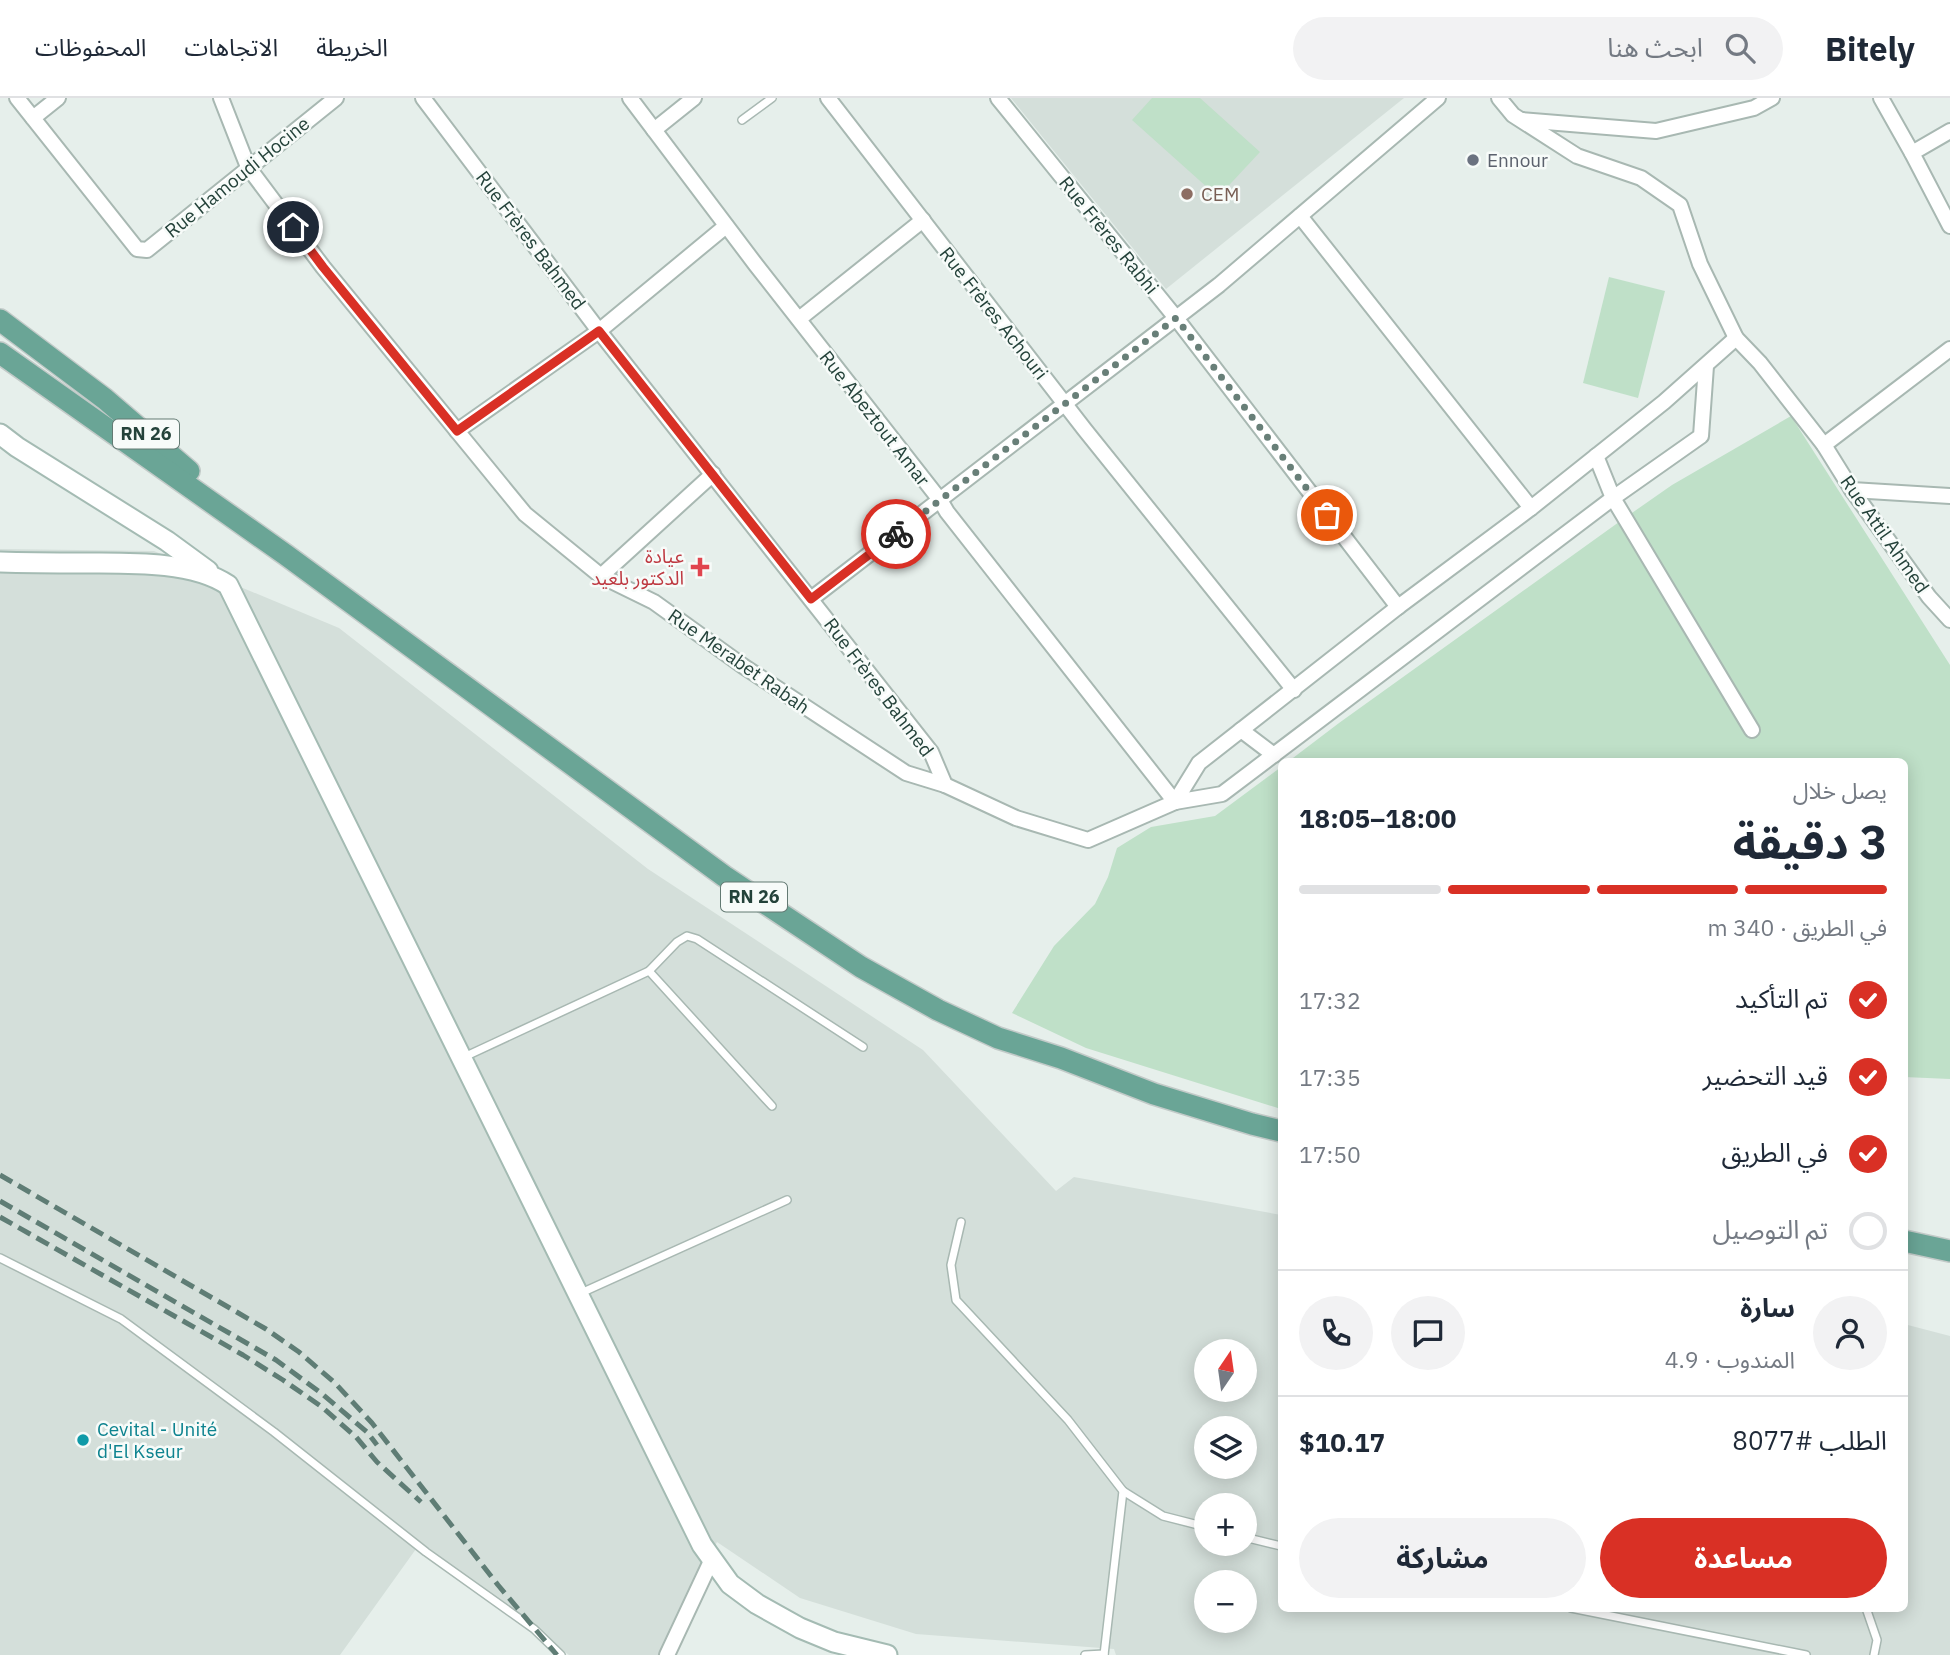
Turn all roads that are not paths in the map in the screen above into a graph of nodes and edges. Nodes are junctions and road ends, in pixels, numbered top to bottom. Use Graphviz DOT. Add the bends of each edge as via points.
graph roads {
  1 [pos="17,98"];
  2 [pos="58,98"];
  3 [pos="221,98"];
  4 [pos="336,98"];
  5 [pos="423,98"];
  6 [pos="630,98"];
  7 [pos="694,98"];
  8 [pos="772,98"];
  9 [pos="828,98"];
  10 [pos="998,98"];
  11 [pos="1438,98"];
  12 [pos="1499,98"];
  13 [pos="1772,98"];
  14 [pos="1881,98"];
  15 [pos="33,118"];
  16 [pos="1520,120"];
  17 [pos="742,121"];
  18 [pos="654,130"];
  19 [pos="1950,131"];
  20 [pos="1912,153"];
  21 [pos="248,167"];
  22 [pos="1300,216"];
  23 [pos="923,220"];
  24 [pos="726,226"];
  25 [pos="1950,226"];
  26 [pos="1176,318"];
  27 [pos="799,319"];
  28 [pos="0,320"];
  29 [pos="599,331"];
  30 [pos="1736,338"];
  31 [pos="1950,349"];
  32 [pos="0,353"];
  33 [pos="1706,366"];
  34 [pos="1065,404"];
  35 [pos="457,431"];
  36 [pos="0,434"];
  37 [pos="1824,445"];
  38 [pos="1596,456"];
  39 [pos="713,474"];
  40 [pos="1852,490"];
  41 [pos="1950,496"];
  42 [pos="1613,498"];
  43 [pos="940,500"];
  44 [pos="1531,508"];
  45 [pos="286,555"];
  46 [pos="0,562"];
  47 [pos="601,576"];
  48 [pos="217,578"];
  49 [pos="811,599"];
  50 [pos="1398,607"];
  51 [pos="1950,620"];
  52 [pos="1294,690"];
  53 [pos="1241,730"];
  54 [pos="1752,730"];
  55 [pos="1274,755"];
  56 [pos="945,786"];
  57 [pos="1175,802"];
  58 [pos="649,971"];
  59 [pos="863,1047"];
  60 [pos="461,1058"];
  61 [pos="772,1106"];
  62 [pos="1278,1130"];
  63 [pos="787,1200"];
  64 [pos="961,1222"];
  65 [pos="1908,1242"];
  66 [pos="1950,1251"];
  67 [pos="0,1258"];
  68 [pos="577,1294"];
  69 [pos="1123,1491"];
  70 [pos="1194,1524"];
  71 [pos="1257,1540"];
  72 [pos="1278,1545"];
  73 [pos="712,1559"];
  74 [pos="1591,1612"];
  75 [pos="1867,1612"];
  76 [pos="1104,1654"];
  77 [pos="561,1655"];
  78 [pos="667,1655"];
  79 [pos="887,1655"];
  80 [pos="1085,1655"];
  81 [pos="1806,1655"];
  82 [pos="1874,1655"];
  1 -- 15 [label="street"];
  2 -- 15 [label="street"];
  3 -- 21 [label="street, Rue Merabet Rabah"];
  4 -- 21 [label="street, Rue Hamoudi Hocine"];
  5 -- 29 [label="street, Rue Frères Bahmed"];
  6 -- 18 [label="street, Rue Abeztout Amar"];
  7 -- 18 [label="street"];
  8 -- 17 [label="lane"];
  9 -- 23 [label="street, Rue Frères Achouri"];
  10 -- 26 [label="street, Rue Frères Rabhi"];
  11 -- 22 [label="street"];
  12 -- 16 [label="street, Rue Attil Ahmed"];
  13 -- 16 [label="street" via="1754,108 1656,131"];
  14 -- 20 [label="street"];
  15 -- 21 [label="street, Rue Hamoudi Hocine" via="137,249 147,250"];
  16 -- 30 [label="street, Rue Attil Ahmed" via="1577,156 1641,178 1680,205 1700,264"];
  18 -- 24 [label="street, Rue Abeztout Amar"];
  19 -- 20 [label="street"];
  20 -- 25 [label="street"];
  21 -- 35 [label="street, Rue Merabet Rabah"];
  22 -- 26 [label="street"];
  22 -- 44 [label="street"];
  23 -- 27 [label="street"];
  23 -- 34 [label="street, Rue Frères Achouri"];
  24 -- 27 [label="street, Rue Abeztout Amar"];
  24 -- 29 [label="street"];
  26 -- 34 [label="street"];
  26 -- 50 [label="street, Rue Frères Rabhi"];
  27 -- 43 [label="street, Rue Abeztout Amar"];
  28 -- 45 [label="main road, RN 26" via="105,399"];
  29 -- 35 [label="street"];
  29 -- 39 [label="street, Rue Frères Bahmed"];
  30 -- 33 [label="street"];
  30 -- 37 [label="street, Rue Attil Ahmed"];
  31 -- 37 [label="street"];
  32 -- 45 [label="main road, RN 26"];
  33 -- 38 [label="street"];
  33 -- 42 [label="street" via="1700,436"];
  34 -- 43 [label="street"];
  34 -- 52 [label="street, Rue Frères Achouri"];
  35 -- 47 [label="street, Rue Merabet Rabah" via="525,514"];
  36 -- 48 [label="main road"];
  37 -- 40 [label="street, Rue Attil Ahmed"];
  38 -- 42 [label="street"];
  38 -- 44 [label="street"];
  39 -- 47 [label="street"];
  39 -- 49 [label="street, Rue Frères Bahmed"];
  40 -- 41 [label="street"];
  40 -- 51 [label="street, Rue Attil Ahmed"];
  42 -- 54 [label="street"];
  42 -- 55 [label="street"];
  43 -- 49 [label="street"];
  43 -- 57 [label="street, Rue Abeztout Amar"];
  44 -- 50 [label="street"];
  45 -- 62 [label="main road, RN 26" via="724,876 861,967 998,1038 1154,1094"];
  46 -- 48 [label="main road" via="136,563"];
  47 -- 56 [label="street, Rue Merabet Rabah" via="654,602 906,774"];
  48 -- 60 [label="main road" via="228,585 241,608"];
  49 -- 56 [label="street, Rue Frères Bahmed" via="932,752"];
  50 -- 52 [label="street"];
  52 -- 53 [label="street"];
  53 -- 55 [label="street"];
  53 -- 57 [label="street" via="1199,762"];
  55 -- 57 [label="street" via="1222,794"];
  56 -- 57 [label="street" via="1016,818 1088,840"];
  58 -- 59 [label="lane" via="677,942 687,936 697,939"];
  58 -- 60 [label="lane"];
  58 -- 61 [label="lane"];
  60 -- 68 [label="main road"];
  63 -- 68 [label="lane"];
  64 -- 69 [label="lane" via="951,1265 956,1300 1068,1420"];
  65 -- 66 [label="main road"];
  67 -- 77 [label="lane" via="121,1319 534,1629"];
  68 -- 73 [label="main road" via="687,1518"];
  69 -- 70 [label="lane" via="1163,1516"];
  69 -- 76 [label="lane"];
  71 -- 72 [label="lane"];
  73 -- 78 [label="street"];
  73 -- 79 [label="main road" via="730,1584 779,1617 834,1642"];
  74 -- 81 [label="lane"];
  75 -- 82 [label="lane" via="1877,1640"];
  76 -- 80 [label="lane"];
}
